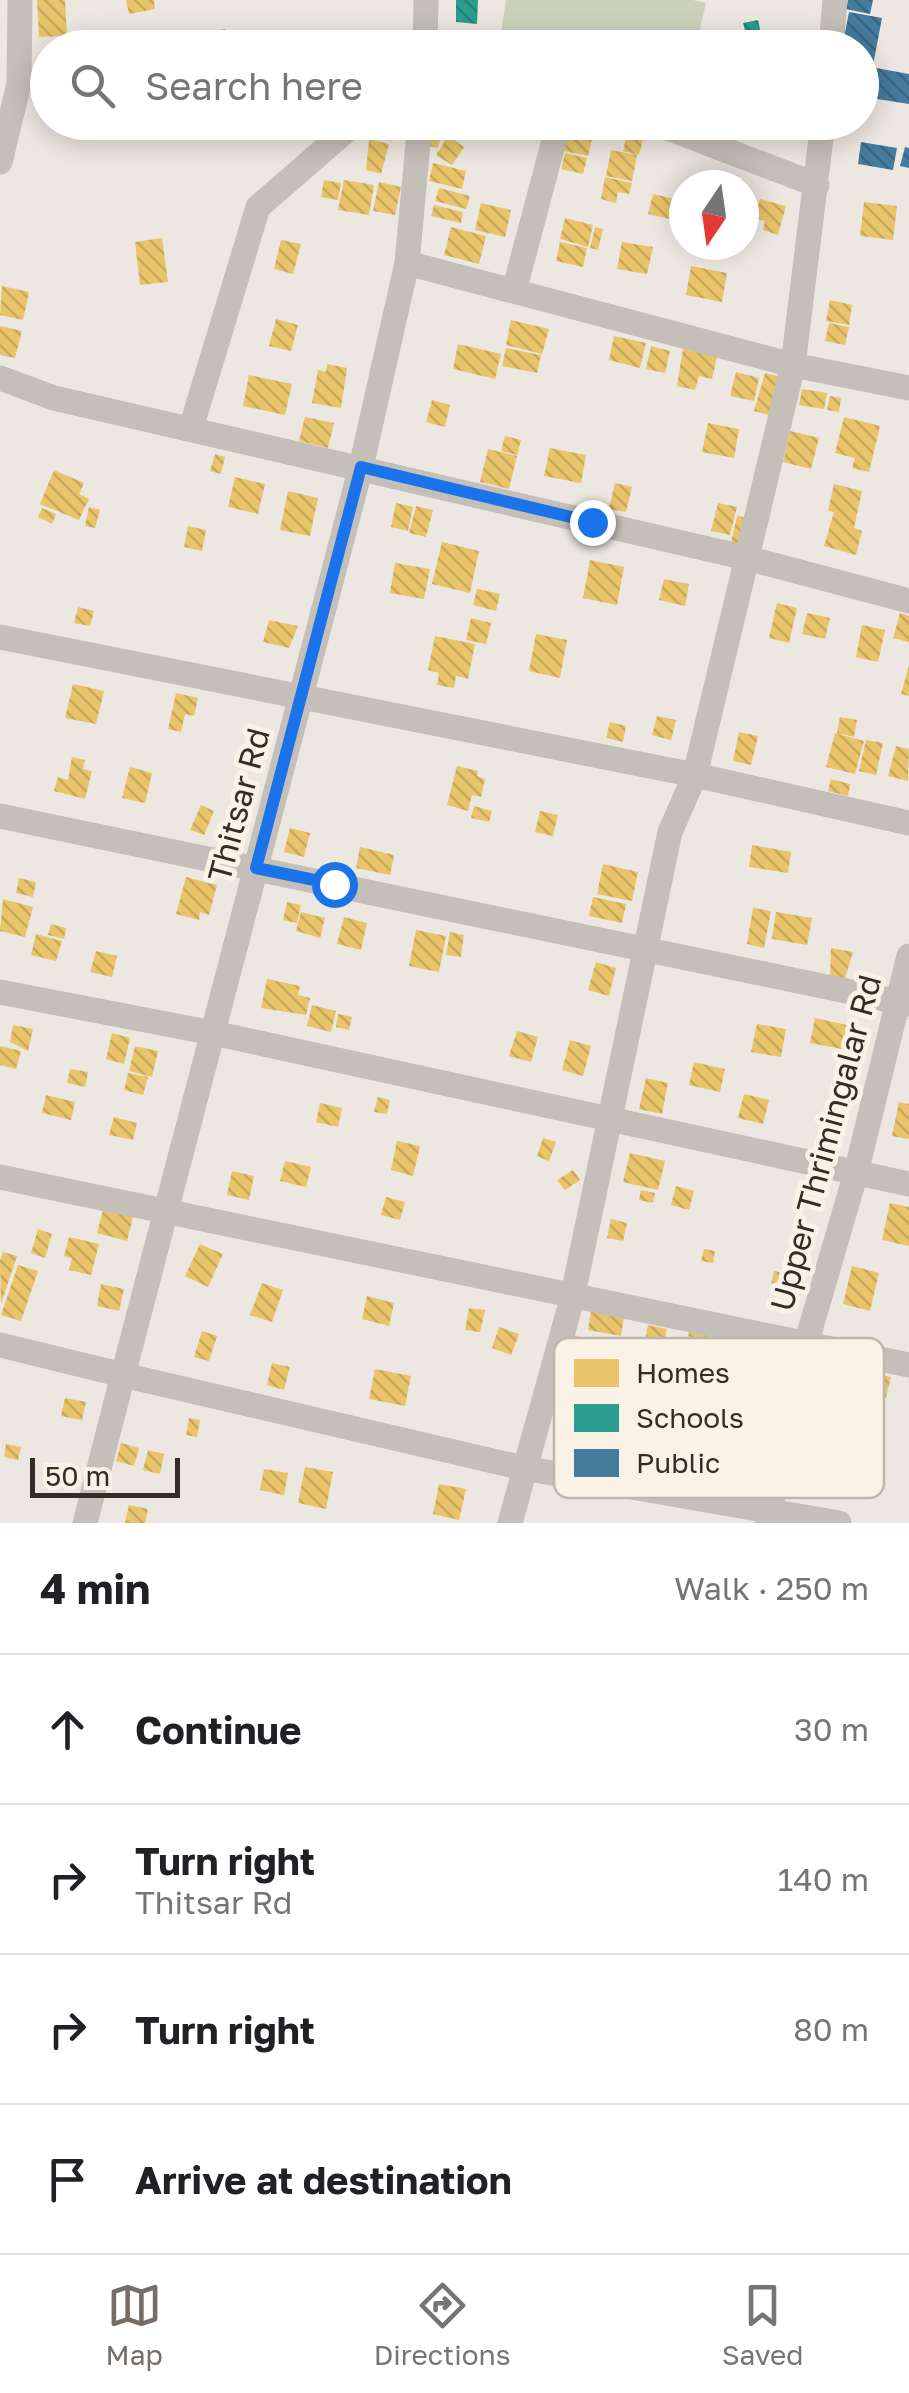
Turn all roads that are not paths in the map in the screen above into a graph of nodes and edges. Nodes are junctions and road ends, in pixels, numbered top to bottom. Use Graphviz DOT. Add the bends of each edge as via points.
graph roads {
  1 [pos="20,0"];
  2 [pos="426,0"];
  3 [pos="835,0"];
  4 [pos="425,30"];
  5 [pos="832,30"];
  6 [pos="335,140"];
  7 [pos="418,140"];
  8 [pos="554,140"];
  9 [pos="699,140"];
  10 [pos="821,140"];
  11 [pos="0,162"];
  12 [pos="817,185"];
  13 [pos="407,263"];
  14 [pos="514,291"];
  15 [pos="793,364"];
  16 [pos="0,378"];
  17 [pos="909,388"];
  18 [pos="191,428"];
  19 [pos="361,467"];
  20 [pos="747,558"];
  21 [pos="909,601"];
  22 [pos="0,637"];
  23 [pos="301,699"];
  24 [pos="695,774"];
  25 [pos="0,816"];
  26 [pos="909,823"];
  27 [pos="256,868"];
  28 [pos="644,949"];
  29 [pos="909,956"];
  30 [pos="0,992"];
  31 [pos="903,1003"];
  32 [pos="213,1033"];
  33 [pos="608,1119"];
  34 [pos="856,1173"];
  35 [pos="0,1177"];
  36 [pos="909,1184"];
  37 [pos="166,1214"];
  38 [pos="572,1299"];
  39 [pos="561,1338"];
  40 [pos="775,1338"];
  41 [pos="808,1338"];
  42 [pos="0,1345"];
  43 [pos="884,1360"];
  44 [pos="554,1361"];
  45 [pos="909,1365"];
  46 [pos="123,1375"];
  47 [pos="523,1468"];
  48 [pos="554,1474"];
  49 [pos="673,1498"];
  50 [pos="768,1517"];
  51 [pos="85,1523"];
  52 [pos="510,1523"];
  53 [pos="838,1523"];
  1 -- 11 [label="street" via="19,84"];
  2 -- 4 [label="street"];
  3 -- 5 [label="street"];
  6 -- 18 [label="street" via="258,206"];
  7 -- 13 [label="street, Thitsar Rd"];
  8 -- 14 [label="street"];
  9 -- 12 [label="street"];
  10 -- 12 [label="street"];
  12 -- 15 [label="street"];
  13 -- 14 [label="street"];
  13 -- 19 [label="street, Thitsar Rd"];
  14 -- 15 [label="street"];
  15 -- 17 [label="street"];
  15 -- 20 [label="street"];
  16 -- 18 [label="street" via="54,398"];
  18 -- 19 [label="street"];
  19 -- 20 [label="street"];
  19 -- 23 [label="street, Thitsar Rd"];
  20 -- 21 [label="street"];
  20 -- 24 [label="street"];
  22 -- 23 [label="street"];
  23 -- 24 [label="street"];
  23 -- 27 [label="street, Thitsar Rd"];
  24 -- 26 [label="street"];
  24 -- 28 [label="street" via="670,832"];
  25 -- 27 [label="street"];
  27 -- 28 [label="street"];
  27 -- 32 [label="street, Thitsar Rd"];
  28 -- 31 [label="street"];
  28 -- 33 [label="street"];
  29 -- 31 [label="street, Upper Thrimingalar Rd"];
  30 -- 32 [label="street"];
  31 -- 34 [label="street, Upper Thrimingalar Rd"];
  32 -- 33 [label="street"];
  32 -- 37 [label="street, Thitsar Rd"];
  33 -- 34 [label="street"];
  33 -- 38 [label="street"];
  34 -- 36 [label="street"];
  34 -- 41 [label="street, Upper Thrimingalar Rd"];
  35 -- 37 [label="street"];
  37 -- 38 [label="street"];
  37 -- 46 [label="street, Thitsar Rd"];
  38 -- 39 [label="street"];
  38 -- 40 [label="street"];
  42 -- 46 [label="street"];
  43 -- 45 [label="street"];
  44 -- 47 [label="street"];
  46 -- 47 [label="street"];
  46 -- 51 [label="street, Thitsar Rd"];
  47 -- 48 [label="street"];
  47 -- 52 [label="street"];
  49 -- 50 [label="street"];
  50 -- 53 [label="street"];
}
